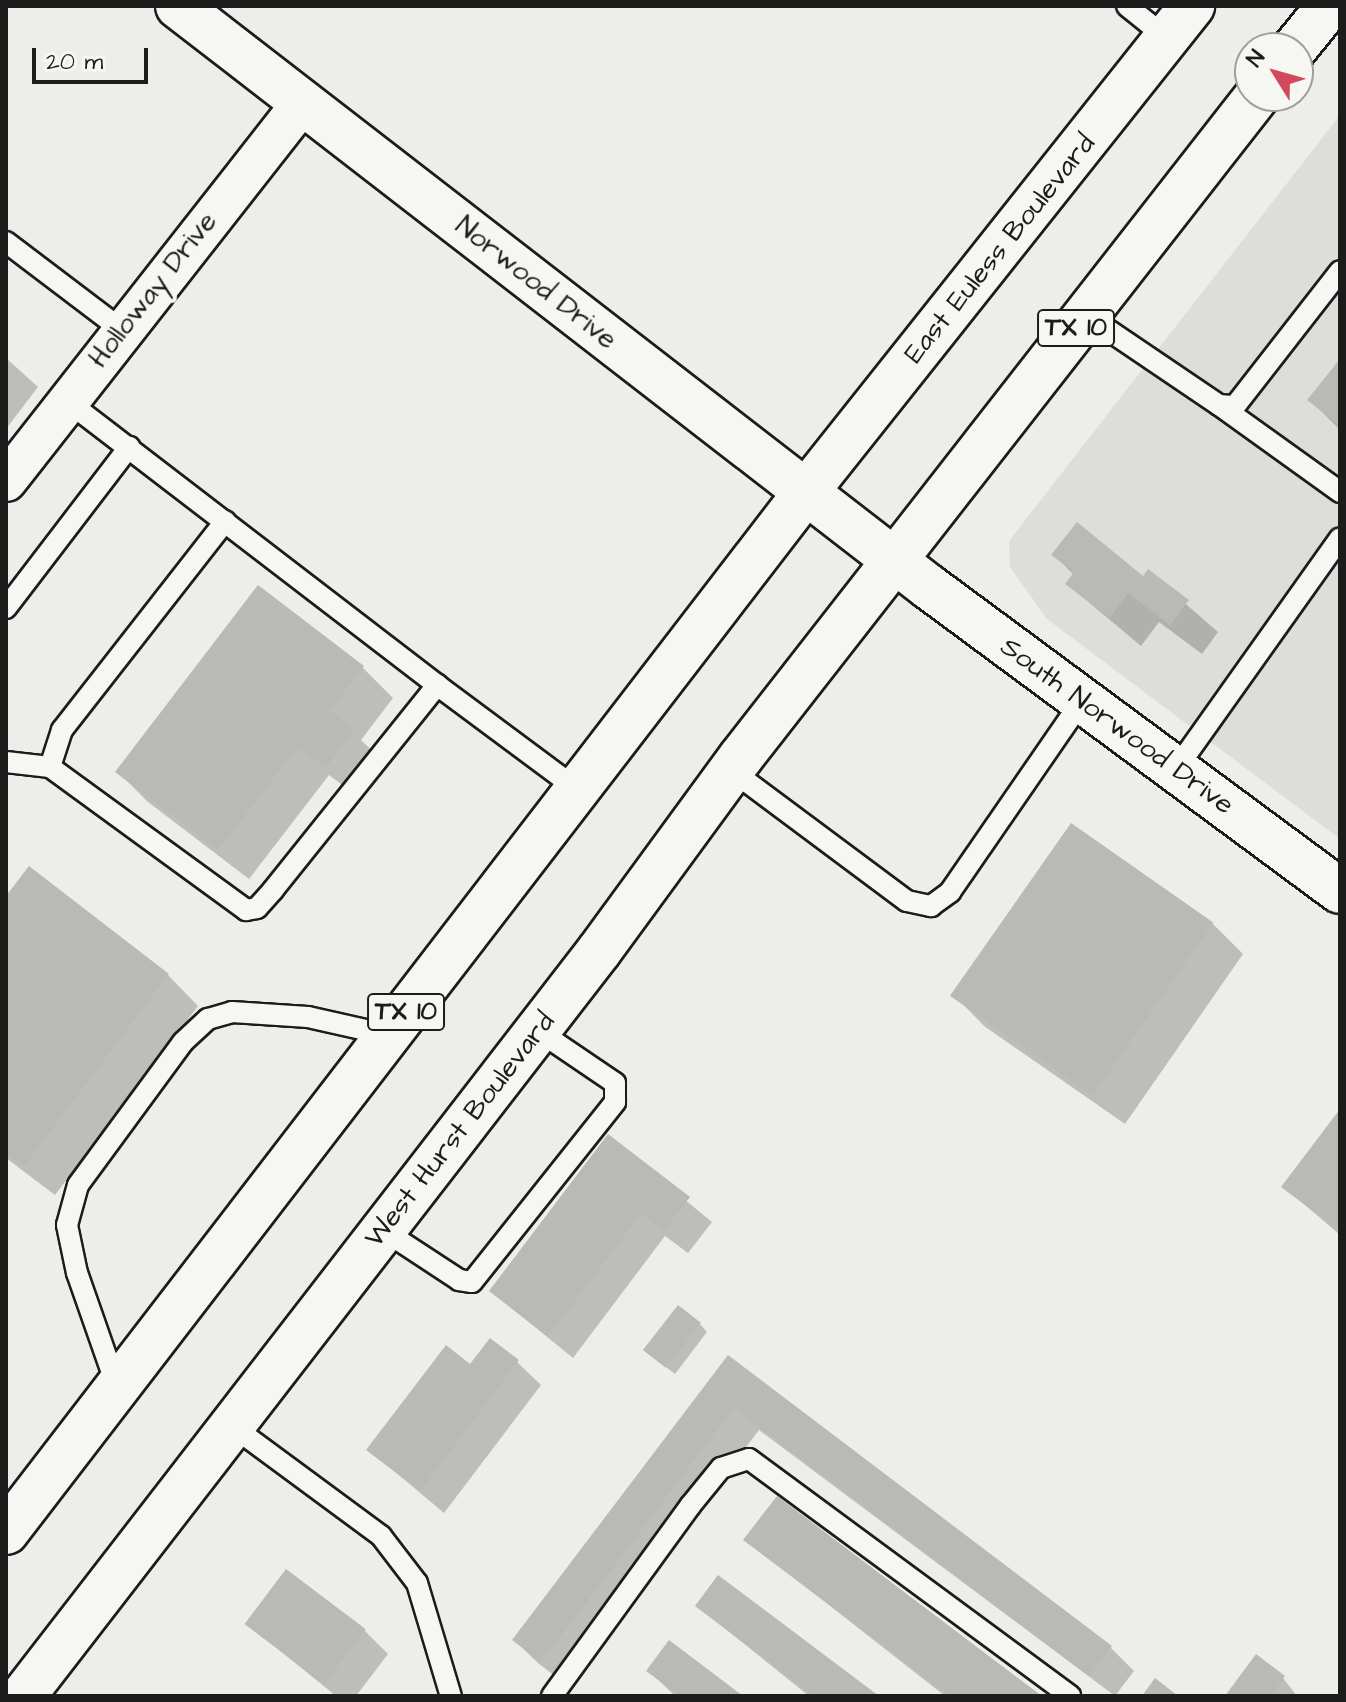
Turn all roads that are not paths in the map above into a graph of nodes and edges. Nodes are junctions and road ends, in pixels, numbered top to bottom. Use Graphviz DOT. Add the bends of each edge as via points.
graph roads {
  1 [pos="178,6"];
  2 [pos="1127,6"];
  3 [pos="1331,14"];
  4 [pos="1180,22"];
  5 [pos="1312,32"];
  6 [pos="303,102"];
  7 [pos="1245,112"];
  8 [pos="6,242"];
  9 [pos="1340,271"];
  10 [pos="1086,315"];
  11 [pos="122,330"];
  12 [pos="67,401"];
  13 [pos="1219,405"];
  14 [pos="129,447"];
  15 [pos="6,481"];
  16 [pos="806,492"];
  17 [pos="1340,492"];
  18 [pos="225,521"];
  19 [pos="1340,538"];
  20 [pos="894,560"];
  21 [pos="6,608"];
  22 [pos="437,685"];
  23 [pos="1082,701"];
  24 [pos="6,762"];
  25 [pos="50,767"];
  26 [pos="1176,769"];
  27 [pos="731,770"];
  28 [pos="577,789"];
  29 [pos="1340,891"];
  30 [pos="537,1030"];
  31 [pos="388,1035"];
  32 [pos="383,1230"];
  33 [pos="117,1387"];
  34 [pos="232,1426"];
  35 [pos="6,1532"];
  36 [pos="23,1696"];
  37 [pos="451,1696"];
  38 [pos="552,1696"];
  39 [pos="1070,1696"];
  1 -- 6 [label="main road, Norwood Drive"];
  2 -- 4 [label="lane"];
  3 -- 5 [label="main road"];
  4 -- 16 [label="main road, East Euless Boulevard / TX 10"];
  6 -- 11 [label="street, Holloway Drive"];
  6 -- 16 [label="main road, Norwood Drive"];
  7 -- 10 [label="main road, TX 10"];
  8 -- 11 [label="lane"];
  9 -- 13 [label="lane" via="1235,406"];
  10 -- 13 [label="lane"];
  10 -- 20 [label="main road, TX 10"];
  11 -- 12 [label="street, Holloway Drive"];
  12 -- 14 [label="lane"];
  12 -- 15 [label="street, Holloway Drive"];
  13 -- 17 [label="lane"];
  14 -- 18 [label="lane"];
  14 -- 21 [label="lane"];
  16 -- 20 [label="main road, Norwood Drive"];
  16 -- 28 [label="main road, TX 10"];
  18 -- 22 [label="lane"];
  18 -- 25 [label="lane" via="62,730"];
  19 -- 26 [label="lane"];
  20 -- 23 [label="main road, South Norwood Drive"];
  20 -- 27 [label="main road, West Hurst Boulevard / TX 10"];
  22 -- 25 [label="lane" via="257,908 246,910"];
  22 -- 28 [label="lane"];
  23 -- 26 [label="main road, South Norwood Drive"];
  23 -- 27 [label="lane" via="950,892 931,906 907,901"];
  24 -- 25 [label="lane"];
  26 -- 29 [label="main road, South Norwood Drive"];
  27 -- 30 [label="main road, West Hurst Boulevard / TX 10"];
  28 -- 31 [label="main road, TX 10"];
  30 -- 32 [label="main road, West Hurst Boulevard / TX 10"];
  30 -- 32 [label="lane" via="615,1083 615,1102 472,1282 459,1280"];
  31 -- 33 [label="main road, TX 10"];
  31 -- 33 [label="lane" via="308,1017 232,1012 208,1019 183,1042 78,1185 67,1225 77,1273"];
  32 -- 34 [label="main road, West Hurst Boulevard / TX 10"];
  33 -- 35 [label="main road, TX 10"];
  34 -- 36 [label="main road, West Hurst Boulevard / TX 10"];
  34 -- 37 [label="lane" via="381,1536 417,1583"];
  38 -- 39 [label="lane" via="721,1468 749,1459"];
}
